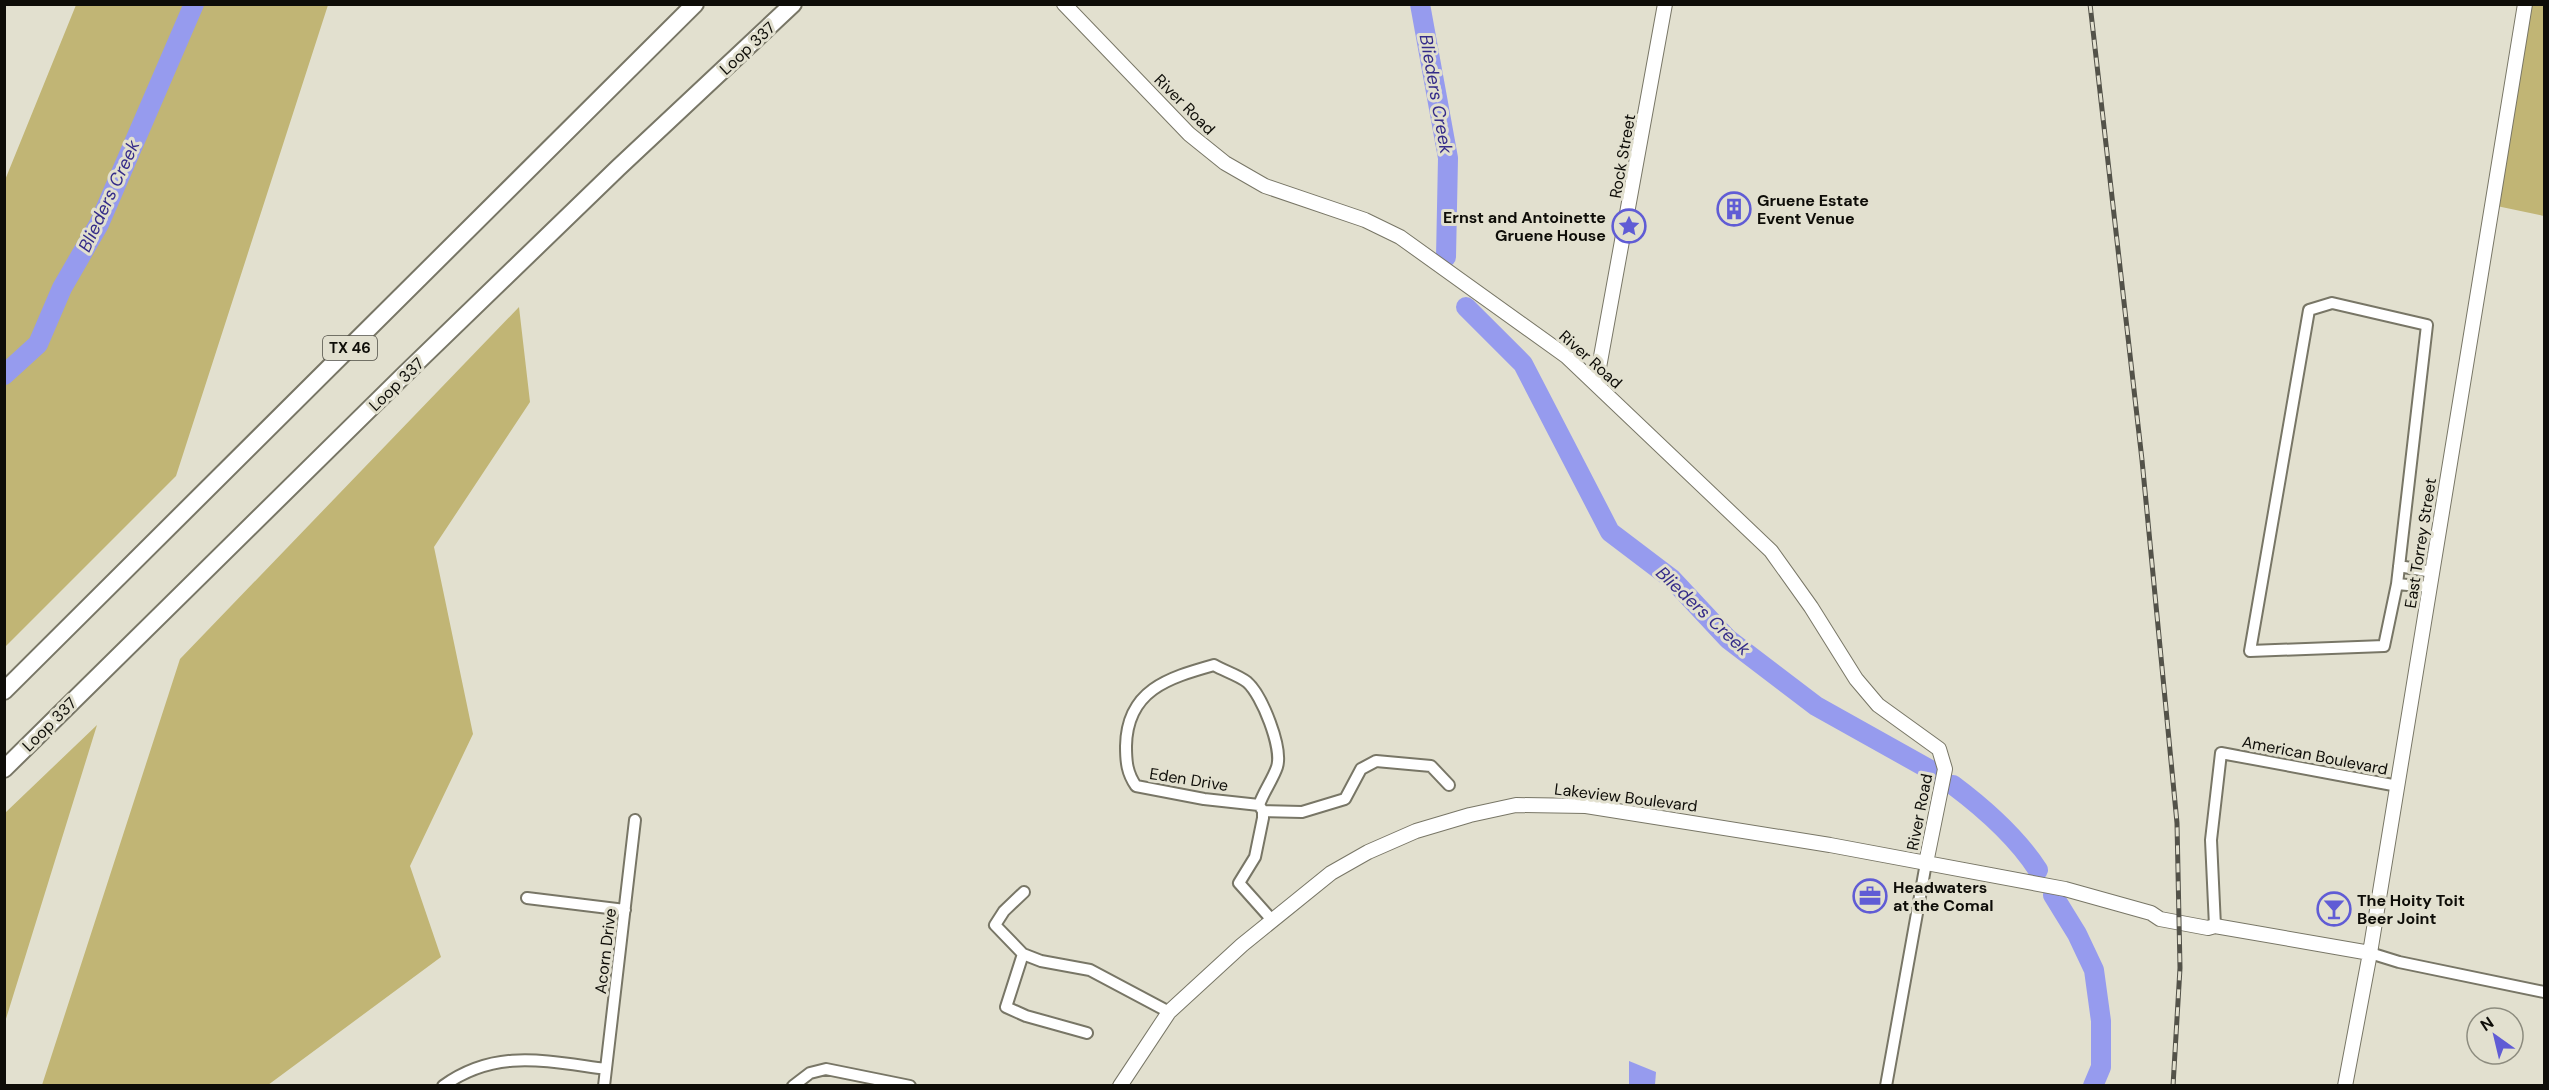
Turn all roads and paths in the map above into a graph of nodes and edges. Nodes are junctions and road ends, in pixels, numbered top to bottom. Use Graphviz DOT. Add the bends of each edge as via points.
graph roads {
  1 [pos="695,4"];
  2 [pos="793,4"];
  3 [pos="1064,4"];
  4 [pos="1665,4"];
  5 [pos="2524,4"];
  6 [pos="1596,384"];
  7 [pos="2399,566"];
  8 [pos="2432,572"];
  9 [pos="2397,584"];
  10 [pos="2430,587"];
  11 [pos="4,691"];
  12 [pos="4,769"];
  13 [pos="1449,785"];
  14 [pos="2398,786"];
  15 [pos="1261,808"];
  16 [pos="635,820"];
  17 [pos="1926,863"];
  18 [pos="1024,892"];
  19 [pos="527,898"];
  20 [pos="625,910"];
  21 [pos="1272,920"];
  22 [pos="2214,926"];
  23 [pos="2370,953"];
  24 [pos="1023,954"];
  25 [pos="2544,992"];
  26 [pos="1169,1012"];
  27 [pos="1087,1033"];
  28 [pos="606,1069"];
  29 [pos="443,1086"];
  30 [pos="604,1086"];
  31 [pos="793,1086"];
  32 [pos="910,1086"];
  33 [pos="1120,1086"];
  34 [pos="1886,1086"];
  35 [pos="2345,1086"];
  1 -- 11 [label="main road, TX 46"];
  2 -- 12 [label="main road, Loop 337" via="422,358"];
  3 -- 6 [label="street, River Road" via="1190,134 1225,163 1265,186 1365,220 1400,237 1554,346"];
  4 -- 6 [label="street, Rock Street"];
  5 -- 8 [label="street, East Torrey Street"];
  6 -- 17 [label="street, River Road" via="1776,557 1856,679 1878,705 1939,749 1945,768"];
  7 -- 8 [label="street"];
  7 -- 9 [label="street"];
  7 -- 9 [label="street" via="2427,325 2332,303 2309,310 2250,651 2384,646"];
  8 -- 10 [label="street, East Torrey Street"];
  9 -- 10 [label="street"];
  10 -- 14 [label="street, East Torrey Street"];
  13 -- 15 [label="street, Eden Drive" via="1431,766 1376,761 1361,769 1345,799 1302,812"];
  14 -- 22 [label="street, American Boulevard" via="2221,753 2211,840"];
  14 -- 23 [label="street, East Torrey Street"];
  15 -- 15 [label="street, Eden Drive" via="1265,787 1278,766 1277,742 1248,683 1214,665 1172,677 1141,698 1126,736 1128,773 1136,786"];
  15 -- 21 [label="street, Eden Drive" via="1255,857 1239,883"];
  16 -- 20 [label="street, Acorn Drive"];
  17 -- 21 [label="street, Lakeview Boulevard" via="1663,817 1560,804 1516,805 1440,823 1368,852 1331,873"];
  17 -- 22 [label="street, Lakeview Boulevard" via="2065,889 2151,913 2160,919"];
  17 -- 34 [label="street"];
  18 -- 24 [label="street" via="995,925"];
  19 -- 20 [label="street"];
  20 -- 28 [label="street, Acorn Drive"];
  21 -- 26 [label="street, Lakeview Boulevard"];
  22 -- 23 [label="street, Lakeview Boulevard"];
  23 -- 25 [label="street, Lakeview Boulevard"];
  23 -- 35 [label="street, East Torrey Street"];
  24 -- 26 [label="street" via="1090,970"];
  24 -- 27 [label="street" via="1006,1008"];
  26 -- 33 [label="street, Lakeview Boulevard"];
  28 -- 29 [label="street" via="528,1059 497,1060 463,1071"];
  28 -- 30 [label="street, Acorn Drive"];
  31 -- 32 [label="street" via="810,1073 826,1069"];
}
